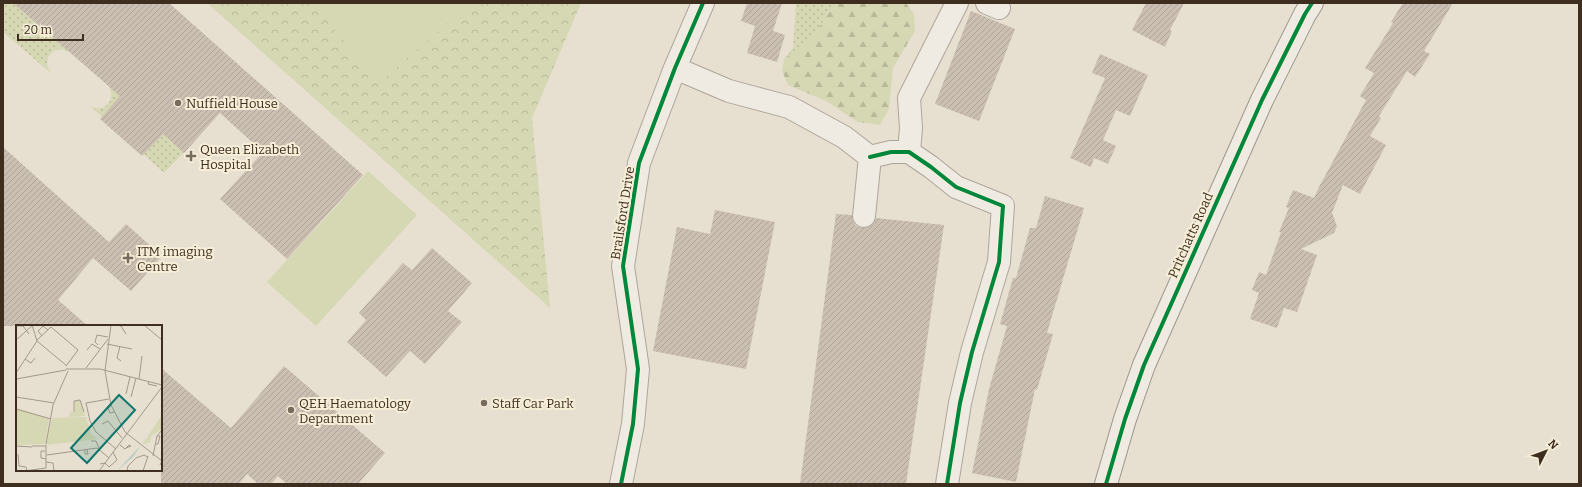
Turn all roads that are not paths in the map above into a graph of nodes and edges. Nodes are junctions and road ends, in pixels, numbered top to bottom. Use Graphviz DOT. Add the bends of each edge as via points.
graph roads {
  1 [pos="703,3"];
  2 [pos="957,3"];
  3 [pos="1312,3"];
  4 [pos="675,68"];
  5 [pos="909,152"];
  6 [pos="870,157"];
  7 [pos="864,216"];
  8 [pos="621,484"];
  9 [pos="947,484"];
  10 [pos="1106,484"];
  1 -- 4 [label="street, Brailsford Drive"];
  2 -- 5 [label="street" via="909,98"];
  3 -- 10 [label="street, Pritchatts Road" via="1304,14 1262,100 1144,365"];
  4 -- 6 [label="street" via="729,90 789,107 844,137"];
  4 -- 8 [label="street, Brailsford Drive" via="640,163 623,266 638,369 633,424"];
  5 -- 6 [label="street" via="891,152"];
  5 -- 9 [label="street" via="956,187 1003,206 999,262 963,388"];
  6 -- 7 [label="street"];
}
